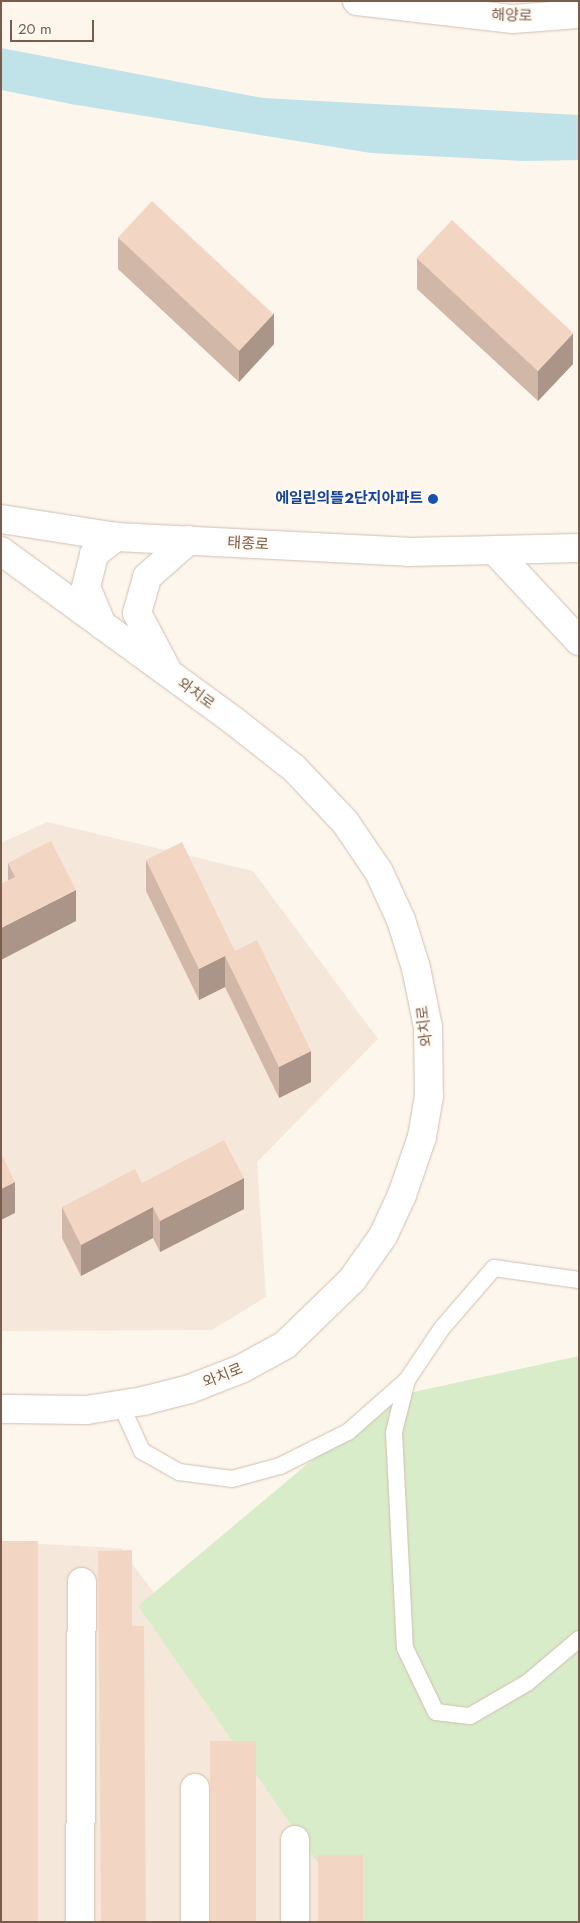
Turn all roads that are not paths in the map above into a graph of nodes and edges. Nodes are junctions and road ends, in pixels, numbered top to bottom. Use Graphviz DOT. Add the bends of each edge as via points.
graph roads {
  1 [pos="356,1"];
  2 [pos="579,14"];
  3 [pos="1,519"];
  4 [pos="116,537"];
  5 [pos="189,540"];
  6 [pos="579,548"];
  7 [pos="1,551"];
  8 [pos="496,552"];
  9 [pos="102,624"];
  10 [pos="579,641"];
  11 [pos="170,674"];
  12 [pos="579,1280"];
  13 [pos="407,1380"];
  14 [pos="121,1404"];
  15 [pos="1,1408"];
  16 [pos="82,1582"];
  17 [pos="579,1639"];
  18 [pos="195,1788"];
  19 [pos="295,1840"];
  20 [pos="80,1922"];
  21 [pos="195,1922"];
  22 [pos="295,1922"];
  1 -- 2 [label="main road, 해양로" via="512,18"];
  3 -- 4 [label="main road, 태종로"];
  4 -- 5 [label="main road, 태종로"];
  4 -- 9 [label="main road" via="94,554 86,588"];
  5 -- 8 [label="main road, 태종로" via="408,552"];
  5 -- 11 [label="main road" via="147,577 137,613"];
  6 -- 8 [label="main road, 태종로"];
  7 -- 9 [label="main road, 와치로"];
  8 -- 10 [label="main road"];
  9 -- 11 [label="main road, 와치로"];
  11 -- 14 [label="main road, 와치로" via="294,768 345,822 379,872 401,920 416,968 428,1027 429,1096 419,1145 402,1195 383,1236 352,1280 315,1318 285,1345 241,1369 190,1389"];
  12 -- 13 [label="lane" via="494,1268 442,1328"];
  13 -- 14 [label="lane" via="348,1432 280,1466 232,1479 179,1472 142,1451"];
  13 -- 17 [label="lane" via="394,1432 405,1648 436,1712 470,1716 528,1683"];
  14 -- 15 [label="main road, 와치로" via="88,1410"];
  16 -- 20 [label="main road"];
  18 -- 21 [label="main road"];
  19 -- 22 [label="main road"];
}
